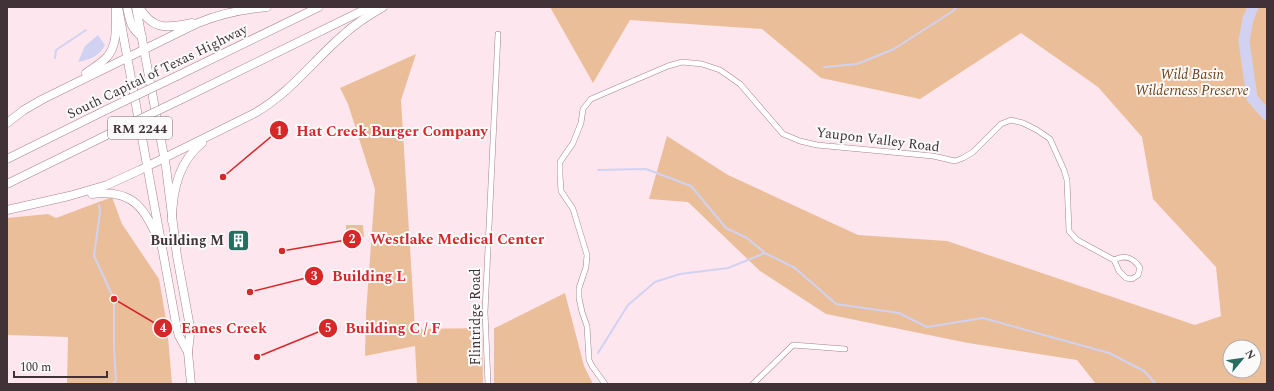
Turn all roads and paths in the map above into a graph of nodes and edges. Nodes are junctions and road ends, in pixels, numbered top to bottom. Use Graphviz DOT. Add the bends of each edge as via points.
graph roads {
  1 [pos="117,7"];
  2 [pos="127,7"];
  3 [pos="137,7"];
  4 [pos="267,7"];
  5 [pos="319,7"];
  6 [pos="370,7"];
  7 [pos="383,7"];
  8 [pos="208,19"];
  9 [pos="498,34"];
  10 [pos="142,37"];
  11 [pos="144,49"];
  12 [pos="127,58"];
  13 [pos="64,88"];
  14 [pos="7,123"];
  15 [pos="214,133"];
  16 [pos="164,158"];
  17 [pos="7,159"];
  18 [pos="147,166"];
  19 [pos="7,184"];
  20 [pos="73,195"];
  21 [pos="7,210"];
  22 [pos="172,221"];
  23 [pos="162,247"];
  24 [pos="1114,260"];
  25 [pos="845,349"];
  26 [pos="188,352"];
  27 [pos="191,384"];
  28 [pos="488,384"];
  29 [pos="605,384"];
  30 [pos="753,384"];
  1 -- 12 [label="main road, RM 2244"];
  1 -- 13 [label="main road" via="115,38 110,53 103,61"];
  2 -- 10 [label="main road" via="132,26"];
  3 -- 8 [label="main road" via="148,19 162,26"];
  3 -- 10 [label="main road, RM 2244"];
  4 -- 8 [label="main road" via="230,12"];
  5 -- 17 [label="main road, South Capital of Texas Highway, bridge"];
  6 -- 19 [label="main road, bridge"];
  7 -- 15 [label="main road" via="343,34 278,98 255,113"];
  8 -- 11 [label="main road"];
  9 -- 28 [label="street, Flintridge Road" via="485,312"];
  10 -- 11 [label="main road, RM 2244"];
  11 -- 12 [label="main road"];
  11 -- 16 [label="main road, RM 2244"];
  12 -- 13 [label="main road"];
  12 -- 18 [label="main road, RM 2244"];
  13 -- 14 [label="main road" via="33,104"];
  15 -- 16 [label="main road"];
  15 -- 22 [label="main road" via="191,153 182,167 174,195"];
  16 -- 18 [label="main road"];
  16 -- 22 [label="main road, RM 2244"];
  18 -- 20 [label="main road" via="102,187"];
  18 -- 23 [label="main road, RM 2244"];
  20 -- 21 [label="main road"];
  20 -- 23 [label="main road" via="109,193 132,201 147,215"];
  22 -- 26 [label="main road, RM 2244" via="190,327"];
  23 -- 26 [label="main road, RM 2244" via="177,329"];
  24 -- 24 [label="street, Yaupon Valley Road" via="1126,278 1132,279 1138,275 1140,268 1130,258 1119,257"];
  24 -- 29 [label="street, Yaupon Valley Road" via="1077,240 1069,231 1067,180 1064,170 1050,139 1023,123 1011,120 1001,124 973,152 955,161 933,156 817,145 783,134 740,84 720,70 702,64 682,62 590,99 583,109 581,123 573,143 560,162 561,191 573,209 588,255 579,288 579,298 587,326 590,360"];
  25 -- 30 [label="street" via="794,346"];
  26 -- 27 [label="main road, RM 2244"];
}
